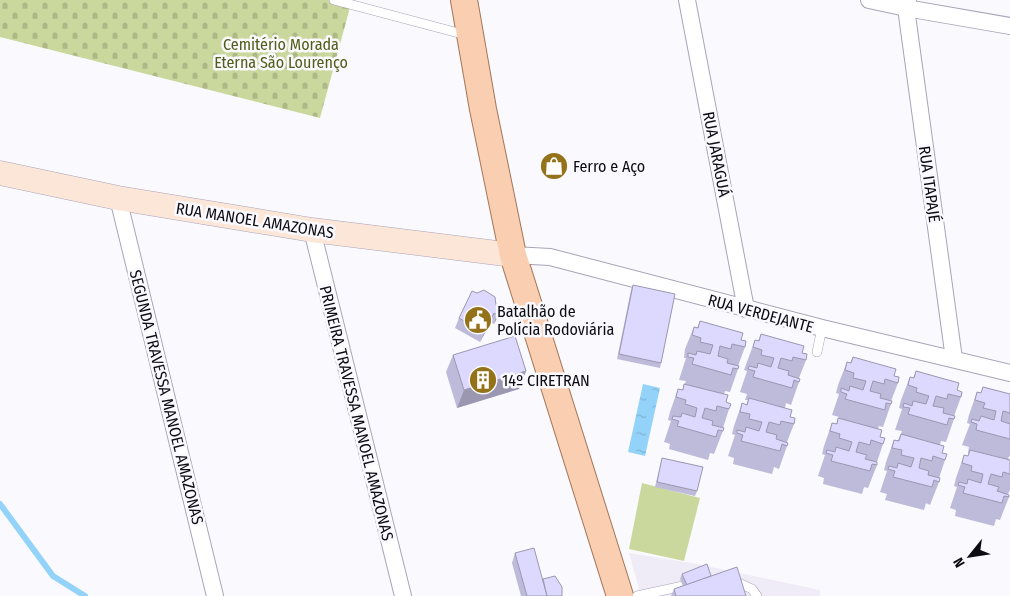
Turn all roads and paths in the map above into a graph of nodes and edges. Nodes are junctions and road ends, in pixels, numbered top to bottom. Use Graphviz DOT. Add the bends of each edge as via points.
graph roads {
  1 [pos="334,0"];
  2 [pos="464,0"];
  3 [pos="688,0"];
  4 [pos="869,0"];
  5 [pos="907,4"];
  6 [pos="1010,26"];
  7 [pos="471,36"];
  8 [pos="0,173"];
  9 [pos="118,198"];
  10 [pos="312,230"];
  11 [pos="512,255"];
  12 [pos="746,309"];
  13 [pos="822,328"];
  14 [pos="817,352"];
  15 [pos="954,359"];
  16 [pos="1010,372"];
  17 [pos="724,578"];
  18 [pos="683,586"];
  19 [pos="215,596"];
  20 [pos="403,596"];
  21 [pos="620,596"];
  22 [pos="637,596"];
  23 [pos="757,596"];
  1 -- 7 [label="lane"];
  2 -- 7 [label="main road"];
  3 -- 12 [label="street, RUA JARAGUÁ"];
  4 -- 5 [label="street"];
  5 -- 6 [label="street"];
  5 -- 15 [label="street, RUA ITAPAJÉ"];
  7 -- 11 [label="main road"];
  8 -- 9 [label="main road, RUA MANOEL AMAZONAS"];
  9 -- 10 [label="main road, RUA MANOEL AMAZONAS"];
  9 -- 19 [label="street, SEGUNDA TRAVESSA MANOEL AMAZONAS"];
  10 -- 11 [label="main road, RUA MANOEL AMAZONAS"];
  10 -- 20 [label="street, PRIMEIRA TRAVESSA MANOEL AMAZONAS"];
  11 -- 12 [label="street, RUA VERDEJANTE" via="550,257"];
  11 -- 21 [label="main road"];
  12 -- 13 [label="street, RUA VERDEJANTE"];
  13 -- 14 [label="lane"];
  13 -- 15 [label="street, RUA VERDEJANTE"];
  15 -- 16 [label="street, RUA VERDEJANTE"];
  17 -- 23 [label="lane" via="752,589"];
  18 -- 22 [label="lane"];
}
